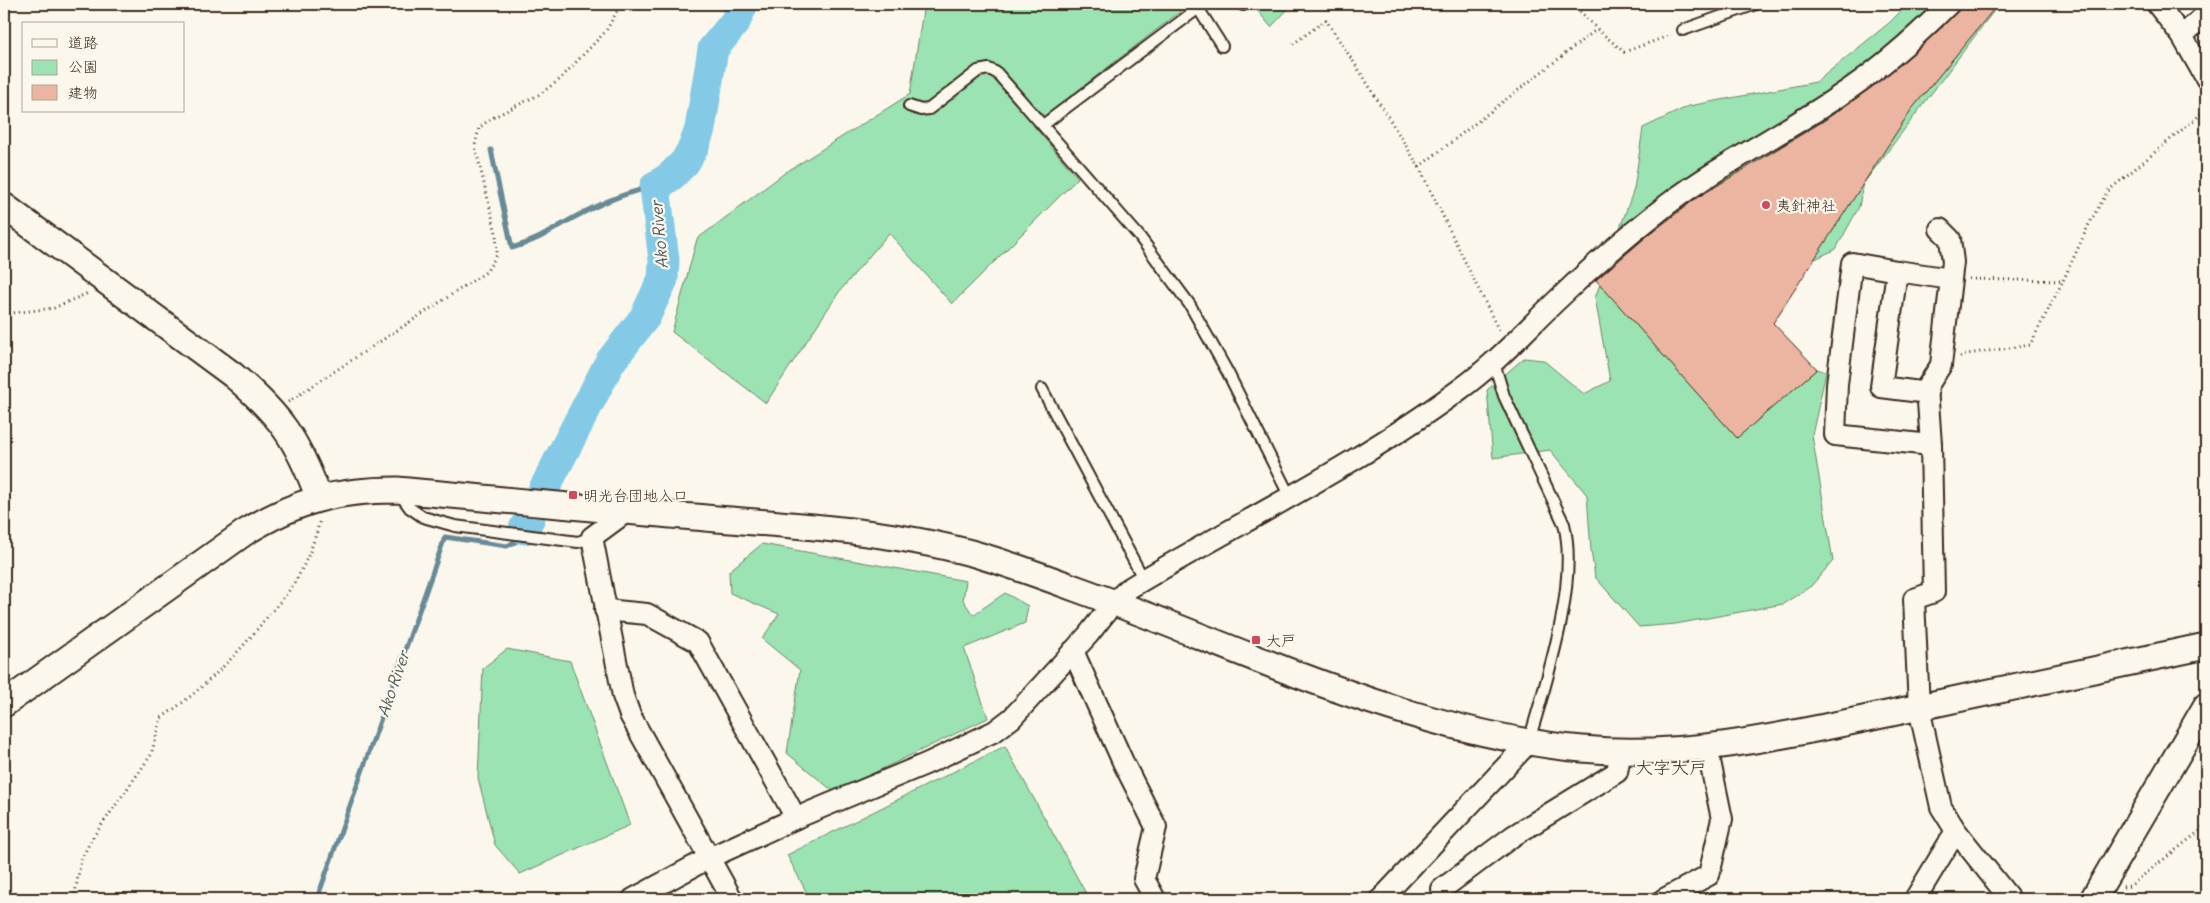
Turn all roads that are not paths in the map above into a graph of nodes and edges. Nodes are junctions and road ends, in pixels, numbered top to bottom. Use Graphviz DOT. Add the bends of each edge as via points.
graph roads {
  1 [pos="1756,4"];
  2 [pos="1947,4"];
  3 [pos="2157,4"];
  4 [pos="1201,6"];
  5 [pos="2206,14"];
  6 [pos="1683,30"];
  7 [pos="2182,36"];
  8 [pos="1222,46"];
  9 [pos="2206,78"];
  10 [pos="909,106"];
  11 [pos="1043,125"];
  12 [pos="4,206"];
  13 [pos="1940,228"];
  14 [pos="1897,271"];
  15 [pos="1951,279"];
  16 [pos="1494,363"];
  17 [pos="1042,390"];
  18 [pos="1928,393"];
  19 [pos="1931,445"];
  20 [pos="397,490"];
  21 [pos="1290,497"];
  22 [pos="319,498"];
  23 [pos="626,512"];
  24 [pos="592,537"];
  25 [pos="1144,580"];
  26 [pos="1114,602"];
  27 [pos="605,610"];
  28 [pos="2206,646"];
  29 [pos="1073,651"];
  30 [pos="4,704"];
  31 [pos="2206,706"];
  32 [pos="1919,708"];
  33 [pos="1529,742"];
  34 [pos="1707,747"];
  35 [pos="1621,751"];
  36 [pos="796,818"];
  37 [pos="1956,832"];
  38 [pos="709,858"];
  39 [pos="1442,889"];
  40 [pos="2096,894"];
  41 [pos="633,899"];
  42 [pos="732,899"];
  43 [pos="1155,899"];
  44 [pos="1381,899"];
  45 [pos="1664,899"];
  46 [pos="1915,899"];
  47 [pos="2010,899"];
  1 -- 6 [label="lane"];
  2 -- 16 [label="street" via="1918,36 1878,69 1780,134 1715,170 1667,205 1554,303"];
  3 -- 7 [label="street"];
  4 -- 8 [label="lane"];
  4 -- 11 [label="lane"];
  5 -- 7 [label="street"];
  7 -- 9 [label="street"];
  10 -- 11 [label="lane" via="929,109 978,71 989,69 997,73"];
  11 -- 21 [label="lane" via="1139,236 1190,305"];
  12 -- 22 [label="street" via="233,375 275,413 299,449"];
  13 -- 15 [label="street" via="1950,239"];
  14 -- 15 [label="street"];
  14 -- 18 [label="street" via="1881,387"];
  14 -- 19 [label="street" via="1852,263 1837,384 1835,435"];
  15 -- 18 [label="street" via="1941,365 1927,387"];
  16 -- 21 [label="street" via="1393,435"];
  16 -- 33 [label="lane" via="1504,396 1569,541 1567,578 1555,645"];
  17 -- 25 [label="lane"];
  18 -- 19 [label="street"];
  19 -- 32 [label="street" via="1934,592 1914,599"];
  20 -- 22 [label="street" via="350,492"];
  20 -- 23 [label="street"];
  20 -- 24 [label="lane" via="410,508 423,517 455,526 578,542"];
  21 -- 25 [label="street"];
  22 -- 30 [label="street" via="270,517 244,534"];
  23 -- 24 [label="street"];
  23 -- 26 [label="street" via="770,524 916,542 970,553"];
  24 -- 27 [label="street"];
  25 -- 26 [label="street"];
  26 -- 29 [label="street"];
  26 -- 33 [label="street" via="1398,709"];
  27 -- 36 [label="street" via="646,614 698,642"];
  27 -- 38 [label="street" via="630,715"];
  28 -- 32 [label="street"];
  29 -- 36 [label="street" via="1012,718 995,731"];
  29 -- 43 [label="street" via="1156,827 1144,879"];
  31 -- 40 [label="street"];
  32 -- 34 [label="street" via="1760,740"];
  32 -- 37 [label="street" via="1941,807"];
  33 -- 35 [label="street"];
  33 -- 44 [label="street"];
  34 -- 35 [label="street"];
  34 -- 45 [label="street" via="1722,819 1709,875"];
  35 -- 39 [label="street" via="1617,772 1513,836"];
  36 -- 38 [label="street"];
  37 -- 46 [label="street"];
  37 -- 47 [label="street"];
  38 -- 41 [label="street"];
  38 -- 42 [label="street"];
}
